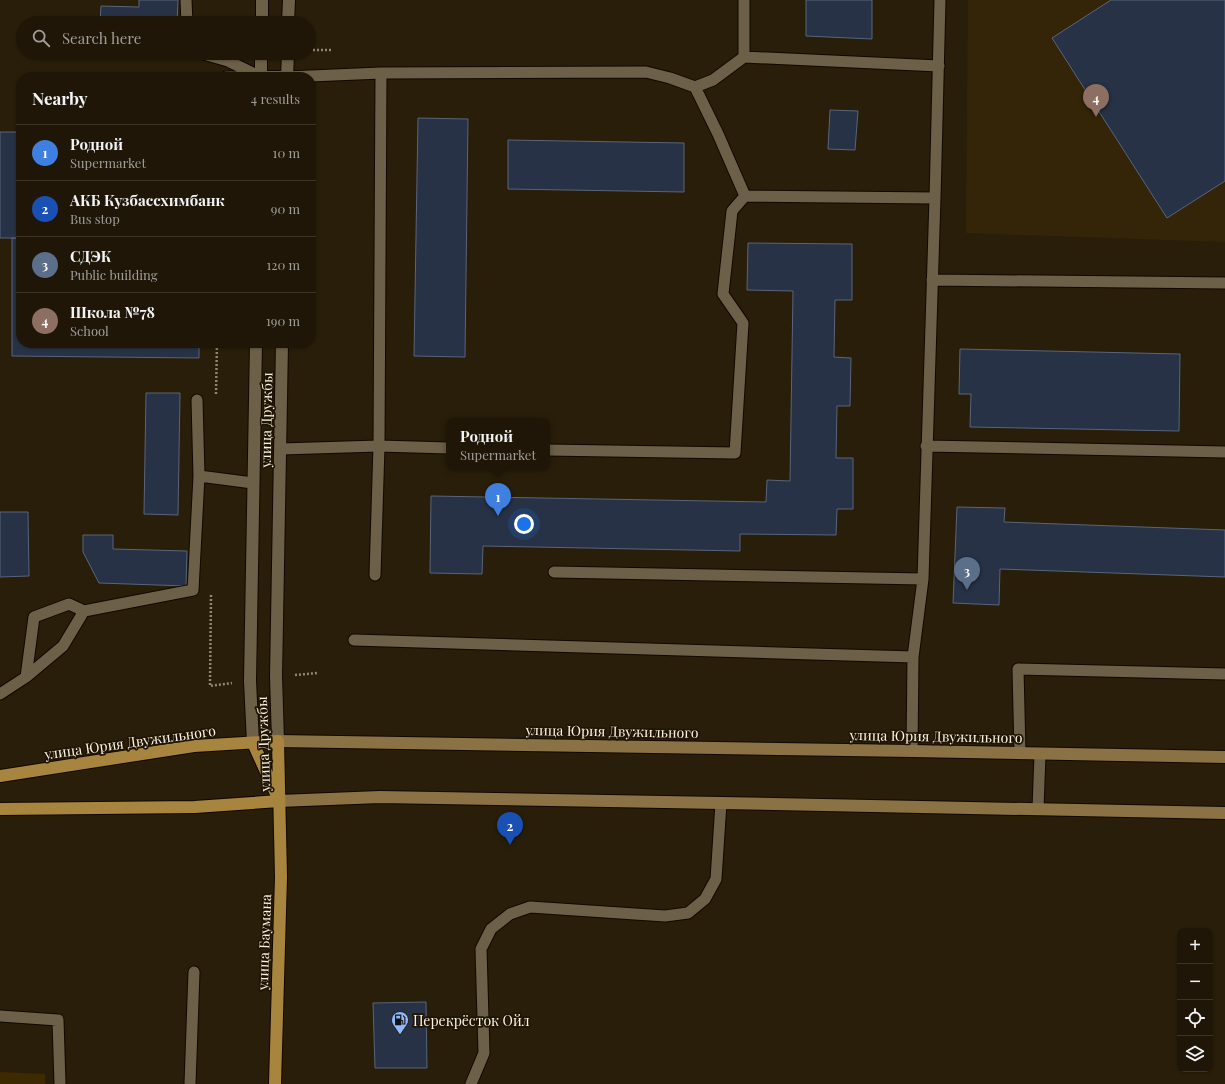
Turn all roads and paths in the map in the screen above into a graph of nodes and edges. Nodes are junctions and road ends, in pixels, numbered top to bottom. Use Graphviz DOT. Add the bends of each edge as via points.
graph roads {
  1 [pos="186,0"];
  2 [pos="262,0"];
  3 [pos="289,0"];
  4 [pos="744,0"];
  5 [pos="940,0"];
  6 [pos="186,16"];
  7 [pos="262,16"];
  8 [pos="288,16"];
  9 [pos="316,50"];
  10 [pos="332,50"];
  11 [pos="744,57"];
  12 [pos="224,60"];
  13 [pos="261,60"];
  14 [pos="288,60"];
  15 [pos="939,66"];
  16 [pos="251,72"];
  17 [pos="261,72"];
  18 [pos="287,72"];
  19 [pos="381,73"];
  20 [pos="316,76"];
  21 [pos="695,87"];
  22 [pos="744,196"];
  23 [pos="935,198"];
  24 [pos="932,280"];
  25 [pos="1225,283"];
  26 [pos="217,348"];
  27 [pos="256,348"];
  28 [pos="282,348"];
  29 [pos="215,398"];
  30 [pos="197,400"];
  31 [pos="379,446"];
  32 [pos="926,446"];
  33 [pos="446,448"];
  34 [pos="280,449"];
  35 [pos="550,450"];
  36 [pos="1225,452"];
  37 [pos="199,476"];
  38 [pos="253,483"];
  39 [pos="554,572"];
  40 [pos="375,575"];
  41 [pos="923,578"];
  42 [pos="211,593"];
  43 [pos="84,611"];
  44 [pos="354,640"];
  45 [pos="913,657"];
  46 [pos="318,673"];
  47 [pos="1225,674"];
  48 [pos="276,676"];
  49 [pos="26,677"];
  50 [pos="250,681"];
  51 [pos="0,694"];
  52 [pos="278,741"];
  53 [pos="253,743"];
  54 [pos="912,751"];
  55 [pos="1020,753"];
  56 [pos="1040,754"];
  57 [pos="1225,757"];
  58 [pos="0,776"];
  59 [pos="279,801"];
  60 [pos="721,803"];
  61 [pos="0,809"];
  62 [pos="1038,809"];
  63 [pos="1225,813"];
  64 [pos="194,972"];
  65 [pos="0,1016"];
  66 [pos="60,1084"];
  67 [pos="190,1084"];
  68 [pos="275,1084"];
  69 [pos="471,1084"];
  1 -- 6 [label="lane"];
  2 -- 7 [label="street"];
  3 -- 8 [label="street"];
  4 -- 11 [label="lane"];
  5 -- 15 [label="lane"];
  9 -- 10 [label="path"];
  11 -- 15 [label="lane"];
  11 -- 21 [label="lane" via="713,80"];
  12 -- 16 [label="lane"];
  13 -- 17 [label="street"];
  14 -- 18 [label="street"];
  15 -- 23 [label="lane"];
  19 -- 20 [label="lane"];
  19 -- 21 [label="lane" via="646,72"];
  19 -- 31 [label="lane"];
  21 -- 22 [label="lane"];
  22 -- 23 [label="lane"];
  22 -- 35 [label="lane" via="732,212 723,294 743,323 735,453"];
  23 -- 24 [label="lane"];
  24 -- 25 [label="lane"];
  24 -- 32 [label="lane"];
  26 -- 29 [label="path"];
  27 -- 38 [label="street, улица Дружбы"];
  28 -- 34 [label="street, улица Дружбы"];
  30 -- 37 [label="lane"];
  31 -- 33 [label="lane"];
  31 -- 34 [label="lane"];
  31 -- 40 [label="lane"];
  32 -- 36 [label="lane"];
  32 -- 41 [label="lane"];
  34 -- 48 [label="street, улица Дружбы"];
  37 -- 38 [label="lane"];
  37 -- 43 [label="lane" via="193,590"];
  38 -- 50 [label="street, улица Дружбы"];
  39 -- 41 [label="lane"];
  41 -- 45 [label="lane"];
  42 -- 50 [label="path" via="210,686"];
  43 -- 49 [label="lane" via="63,646"];
  43 -- 49 [label="lane" via="69,604 34,617"];
  44 -- 45 [label="lane"];
  45 -- 54 [label="lane"];
  46 -- 48 [label="path"];
  47 -- 55 [label="lane" via="1018,669"];
  48 -- 52 [label="street, улица Дружбы"];
  49 -- 51 [label="lane"];
  50 -- 53 [label="street, улица Дружбы"];
  52 -- 53 [label="main road, улица Юрия Двужильного"];
  52 -- 54 [label="main road, улица Юрия Двужильного"];
  52 -- 59 [label="main road, улица Дружбы"];
  53 -- 58 [label="main road, улица Юрия Двужильного" via="194,746"];
  53 -- 59 [label="main road, улица Дружбы"];
  54 -- 55 [label="main road, улица Юрия Двужильного"];
  55 -- 56 [label="main road, улица Юрия Двужильного"];
  56 -- 57 [label="main road, улица Юрия Двужильного"];
  56 -- 62 [label="lane"];
  59 -- 60 [label="main road" via="380,797"];
  59 -- 61 [label="main road" via="195,807"];
  59 -- 68 [label="main road, улица Баумана" via="282,877"];
  60 -- 62 [label="main road"];
  60 -- 69 [label="lane" via="716,879 705,899 688,913 665,916 530,907 510,914 492,929 481,949 484,1053"];
  62 -- 63 [label="main road"];
  64 -- 67 [label="lane"];
  65 -- 66 [label="lane" via="58,1020"];
}
